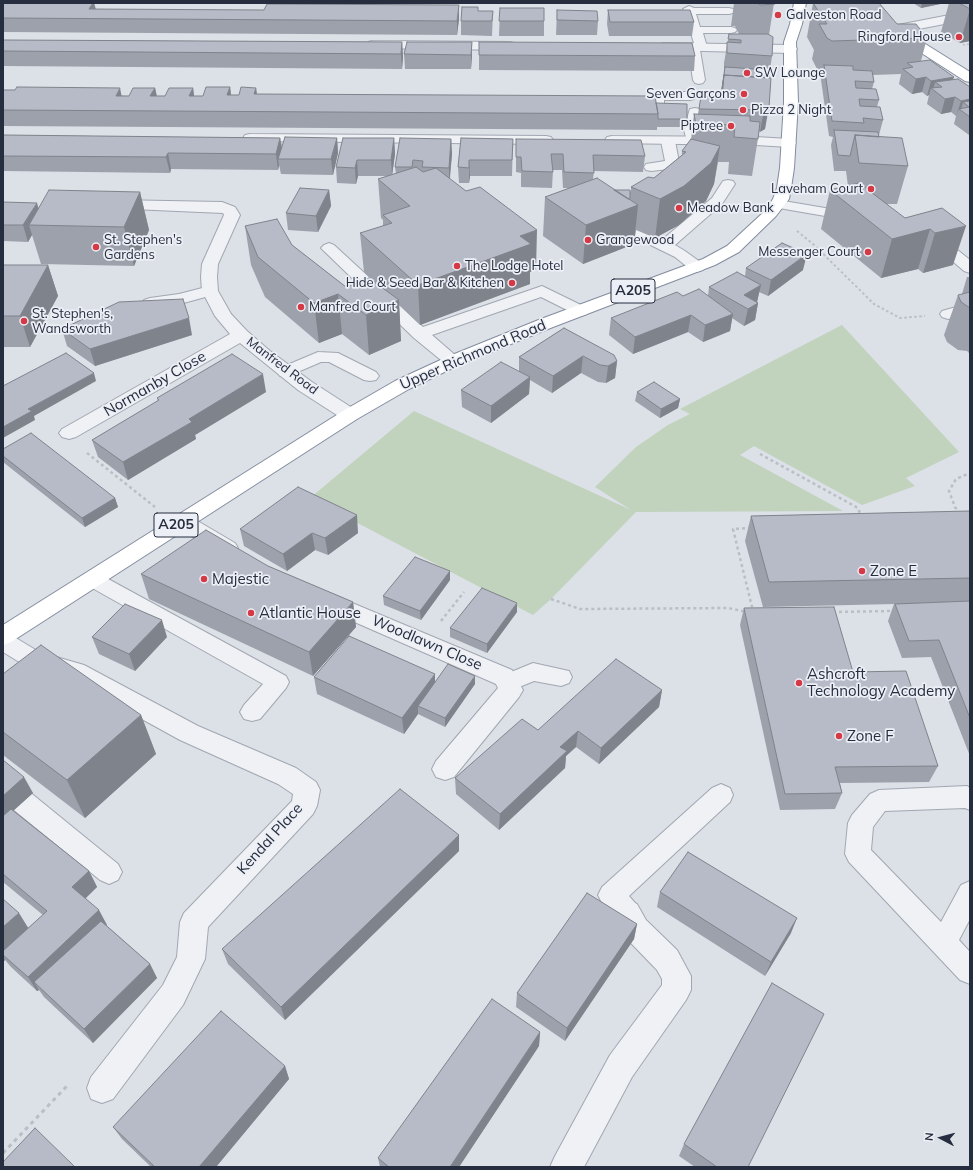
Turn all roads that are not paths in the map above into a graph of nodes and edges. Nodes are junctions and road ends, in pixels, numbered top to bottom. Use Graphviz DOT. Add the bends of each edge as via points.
graph roads {
  1 [pos="800,3"];
  2 [pos="729,11"];
  3 [pos="970,15"];
  4 [pos="882,22"];
  5 [pos="696,30"];
  6 [pos="731,30"];
  7 [pos="893,30"];
  8 [pos="360,45"];
  9 [pos="519,46"];
  10 [pos="654,47"];
  11 [pos="697,47"];
  12 [pos="791,49"];
  13 [pos="970,78"];
  14 [pos="699,80"];
  15 [pos="690,96"];
  16 [pos="658,111"];
  17 [pos="695,112"];
  18 [pos="662,127"];
  19 [pos="234,138"];
  20 [pos="562,140"];
  21 [pos="601,140"];
  22 [pos="667,141"];
  23 [pos="694,141"];
  24 [pos="789,143"];
  25 [pos="651,167"];
  26 [pos="728,184"];
  27 [pos="778,204"];
  28 [pos="102,205"];
  29 [pos="631,212"];
  30 [pos="865,218"];
  31 [pos="922,231"];
  32 [pos="665,246"];
  33 [pos="329,248"];
  34 [pos="697,267"];
  35 [pos="970,268"];
  36 [pos="210,291"];
  37 [pos="134,306"];
  38 [pos="970,308"];
  39 [pos="582,311"];
  40 [pos="948,314"];
  41 [pos="241,334"];
  42 [pos="420,334"];
  43 [pos="453,361"];
  44 [pos="286,372"];
  45 [pos="370,376"];
  46 [pos="350,415"];
  47 [pos="69,433"];
  48 [pos="182,521"];
  49 [pos="247,560"];
  50 [pos="92,579"];
  51 [pos="309,593"];
  52 [pos="3,636"];
  53 [pos="3,641"];
  54 [pos="561,677"];
  55 [pos="508,683"];
  56 [pos="252,712"];
  57 [pos="445,769"];
  58 [pos="721,795"];
  59 [pos="970,799"];
  60 [pos="23,802"];
  61 [pos="109,872"];
  62 [pos="970,893"];
  63 [pos="627,913"];
  64 [pos="944,942"];
  65 [pos="970,971"];
  66 [pos="102,1088"];
  67 [pos="566,1167"];
  1 -- 12 [label="highway, Upper Richmond Road / A205" via="790,42"];
  2 -- 5 [label="lane" via="689,10"];
  3 -- 7 [label="street"];
  4 -- 7 [label="highway"];
  5 -- 6 [label="lane"];
  5 -- 11 [label="lane"];
  7 -- 13 [label="highway"];
  8 -- 9 [label="street"];
  10 -- 11 [label="street"];
  11 -- 12 [label="street"];
  11 -- 14 [label="lane"];
  12 -- 24 [label="highway, Upper Richmond Road / A205"];
  15 -- 16 [label="lane" via="658,96"];
  17 -- 23 [label="lane" via="691,130"];
  18 -- 22 [label="lane"];
  19 -- 20 [label="street"];
  21 -- 22 [label="street"];
  22 -- 23 [label="street"];
  22 -- 25 [label="lane" via="672,162 669,165"];
  23 -- 24 [label="street"];
  24 -- 27 [label="highway, Upper Richmond Road / A205" via="784,188"];
  26 -- 32 [label="lane" via="717,201"];
  27 -- 30 [label="lane"];
  27 -- 34 [label="highway, Upper Richmond Road / A205" via="772,213 733,248"];
  28 -- 36 [label="street, Manfred Road" via="222,207 230,210 232,215 210,264"];
  29 -- 32 [label="lane" via="611,216 622,225"];
  31 -- 35 [label="lane"];
  32 -- 34 [label="lane"];
  33 -- 42 [label="lane"];
  34 -- 39 [label="highway, Upper Richmond Road / A205"];
  36 -- 37 [label="lane" via="180,299"];
  36 -- 41 [label="street, Manfred Road" via="224,316"];
  38 -- 40 [label="lane"];
  39 -- 42 [label="lane" via="542,291"];
  39 -- 43 [label="highway, Upper Richmond Road / A205"];
  41 -- 44 [label="street, Manfred Road"];
  41 -- 47 [label="street, Normanby Close"];
  42 -- 43 [label="lane"];
  43 -- 46 [label="highway, Upper Richmond Road / A205" via="402,385"];
  44 -- 45 [label="lane" via="318,357 332,357"];
  44 -- 46 [label="street, Manfred Road"];
  46 -- 48 [label="highway, Upper Richmond Road / A205"];
  48 -- 49 [label="street"];
  48 -- 50 [label="highway, Upper Richmond Road / A205"];
  50 -- 52 [label="highway, Upper Richmond Road / A205"];
  50 -- 56 [label="lane" via="278,682"];
  51 -- 55 [label="street, Woodlawn Close" via="504,677"];
  53 -- 66 [label="street, Kendal Place" via="32,659 41,671 76,672 189,733 287,776 307,790 304,806 194,922 191,959 173,995"];
  54 -- 55 [label="lane" via="533,672"];
  55 -- 57 [label="street" via="511,690"];
  58 -- 63 [label="lane" via="611,895"];
  59 -- 64 [label="lane" via="967,797 879,801 861,823 858,854"];
  60 -- 61 [label="lane"];
  62 -- 64 [label="lane"];
  63 -- 67 [label="street" via="636,929 667,960 677,976 676,990 621,1066"];
  64 -- 65 [label="lane"];
}
